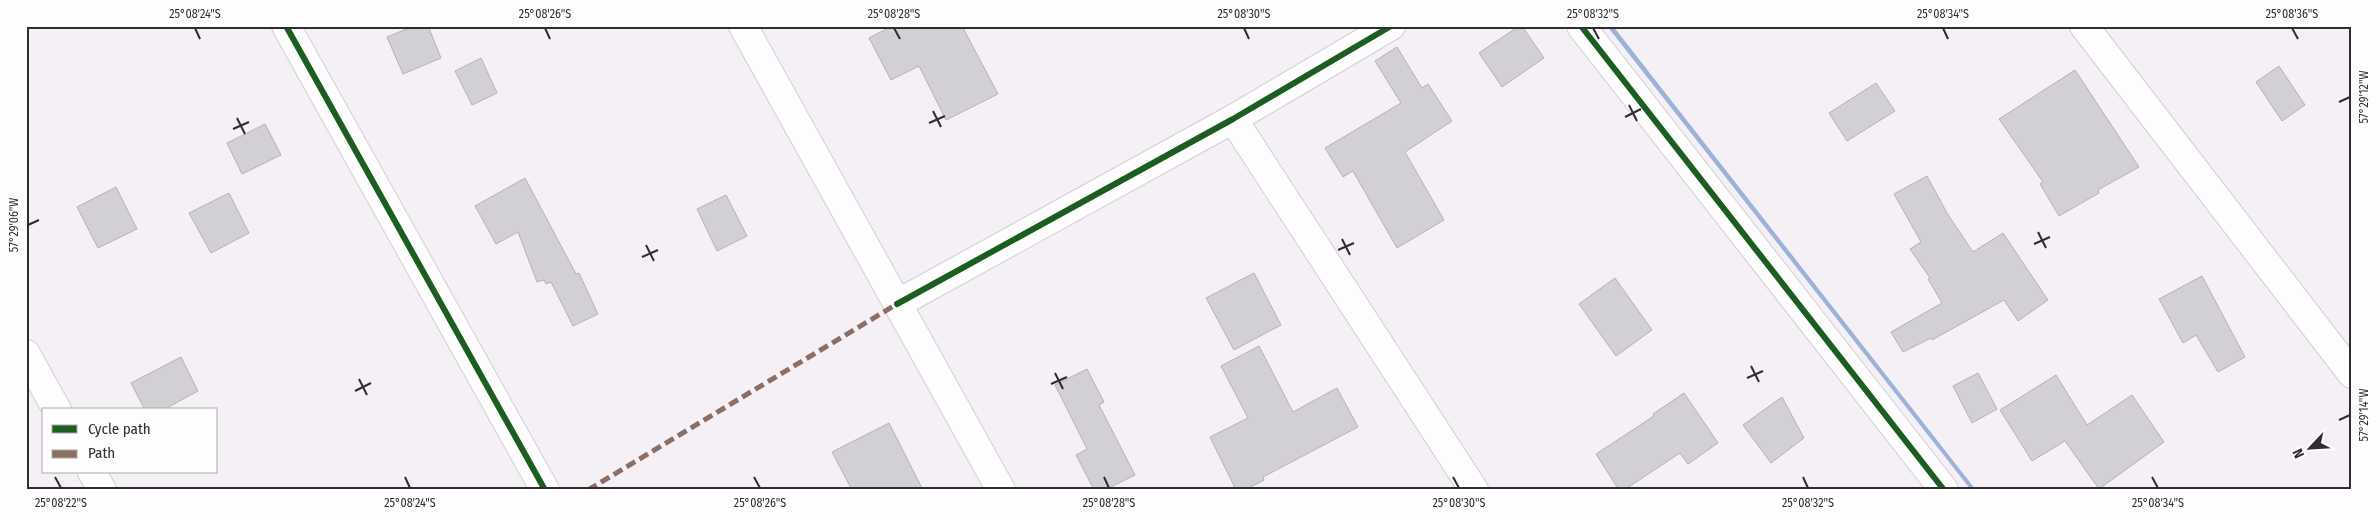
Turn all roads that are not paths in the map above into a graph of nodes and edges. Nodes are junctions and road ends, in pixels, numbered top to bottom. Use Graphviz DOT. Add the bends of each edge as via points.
graph roads {
  1 [pos="286,26"];
  2 [pos="743,26"];
  3 [pos="1391,26"];
  4 [pos="1581,26"];
  5 [pos="2084,26"];
  6 [pos="1233,119"];
  7 [pos="897,304"];
  8 [pos="26,354"];
  9 [pos="2352,374"];
  10 [pos="56,408"];
  11 [pos="93,474"];
  12 [pos="102,490"];
  13 [pos="545,490"];
  14 [pos="1001,490"];
  15 [pos="1474,490"];
  16 [pos="1944,490"];
  1 -- 13 [label="street"];
  2 -- 7 [label="street"];
  3 -- 6 [label="street"];
  4 -- 16 [label="street"];
  5 -- 9 [label="street"];
  6 -- 7 [label="street"];
  6 -- 15 [label="street"];
  7 -- 14 [label="street"];
  8 -- 10 [label="street"];
  11 -- 12 [label="street"];
}
